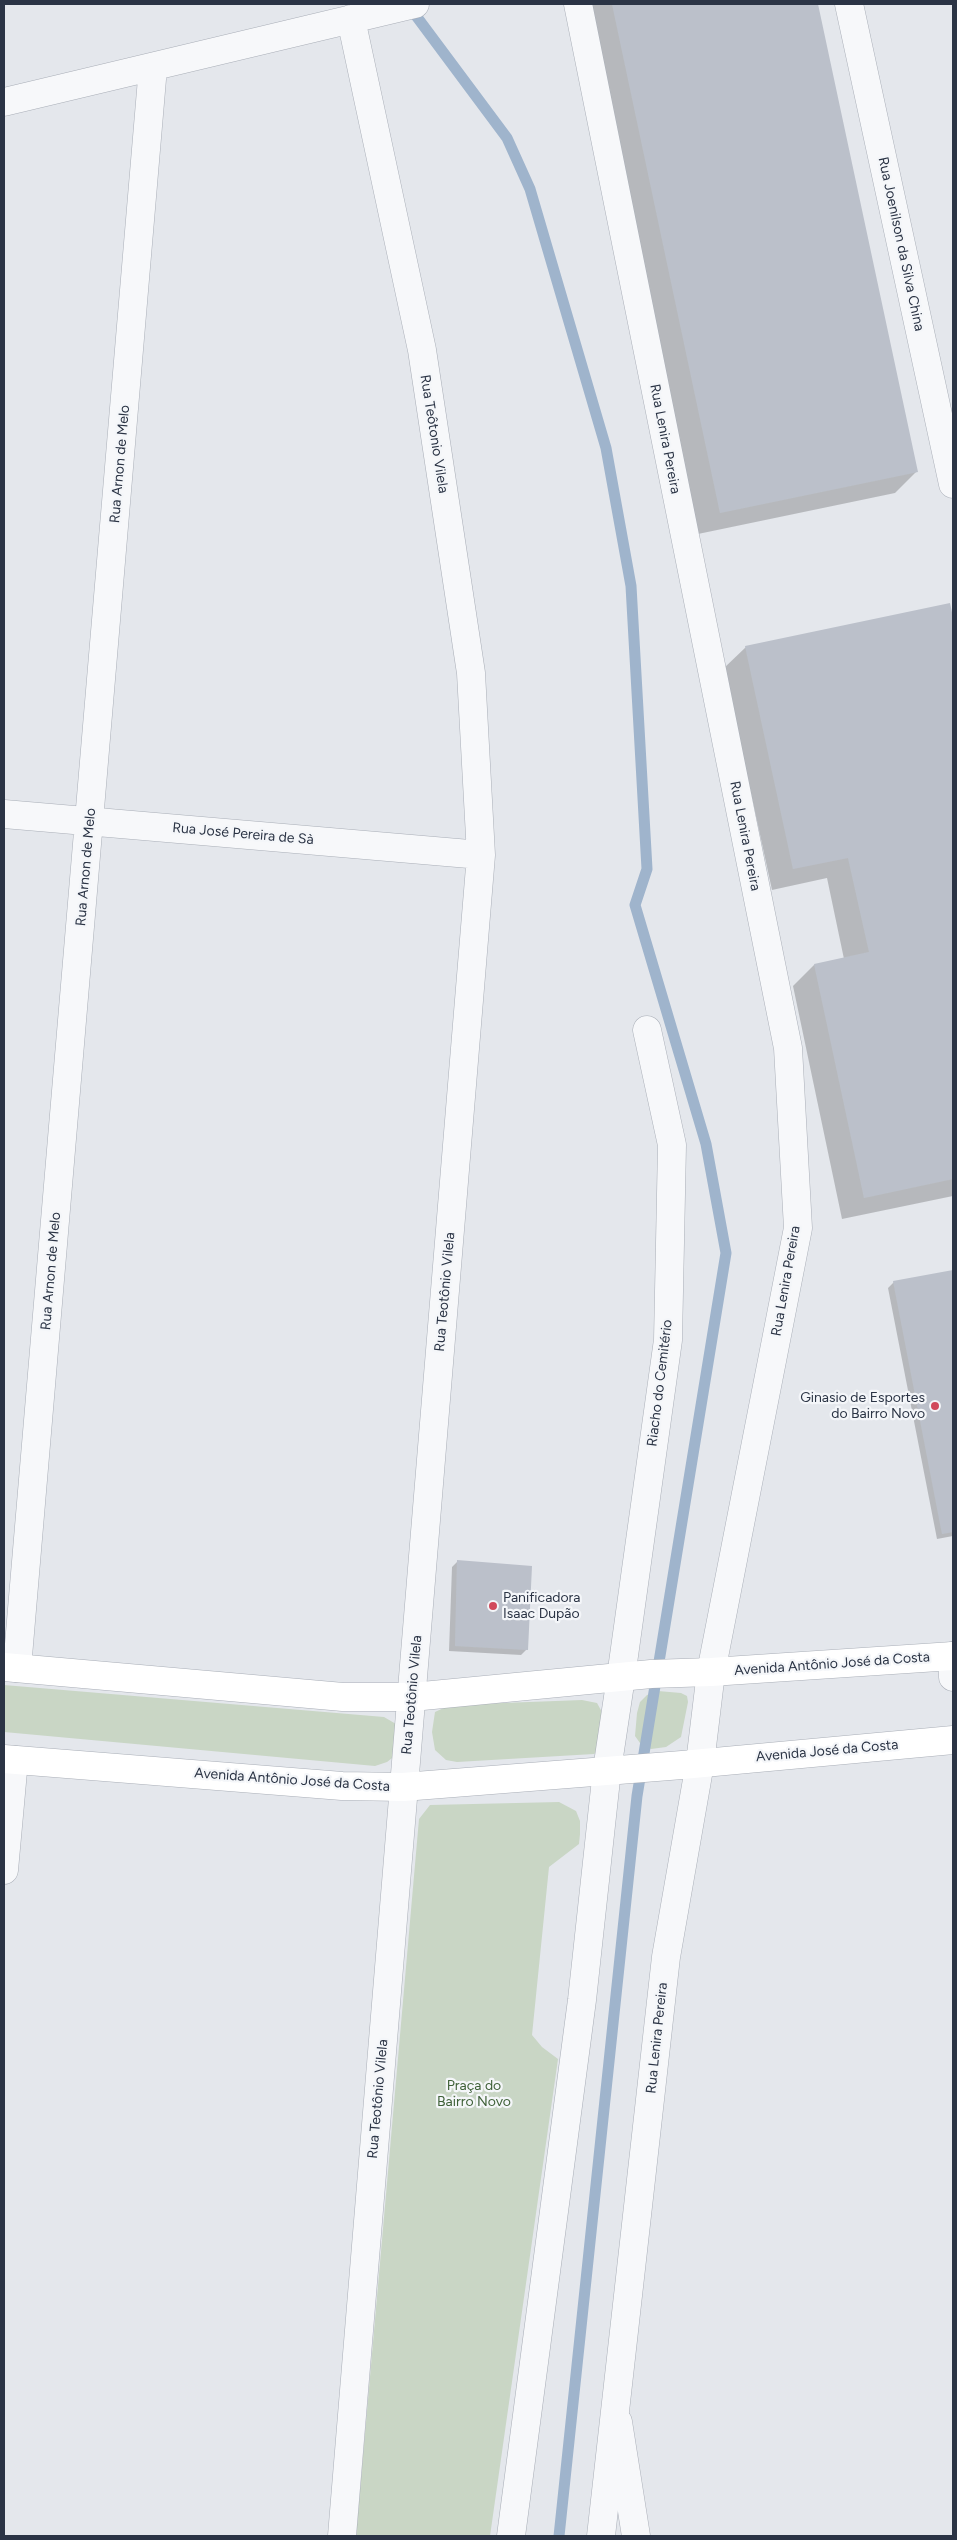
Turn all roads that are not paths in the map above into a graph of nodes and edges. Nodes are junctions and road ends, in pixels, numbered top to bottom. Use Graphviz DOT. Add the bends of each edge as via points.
graph roads {
  1 [pos="414,4"];
  2 [pos="578,4"];
  3 [pos="849,4"];
  4 [pos="351,19"];
  5 [pos="153,67"];
  6 [pos="4,102"];
  7 [pos="953,484"];
  8 [pos="4,814"];
  9 [pos="90,821"];
  10 [pos="482,855"];
  11 [pos="647,1030"];
  12 [pos="953,1663"];
  13 [pos="11,1667"];
  14 [pos="700,1673"];
  15 [pos="621,1677"];
  16 [pos="412,1697"];
  17 [pos="953,1740"];
  18 [pos="9,1759"];
  19 [pos="691,1764"];
  20 [pos="607,1770"];
  21 [pos="403,1787"];
  22 [pos="4,1870"];
  23 [pos="615,2405"];
  24 [pos="342,2536"];
  25 [pos="511,2536"];
  26 [pos="602,2536"];
  27 [pos="636,2536"];
  1 -- 4 [label="street"];
  2 -- 14 [label="street, Rua Lenira Pereira" via="788,1048 798,1228"];
  3 -- 7 [label="street, Rua Joenilson da Silva China"];
  4 -- 5 [label="street"];
  4 -- 10 [label="street, Rua Teôtonio Vilela" via="422,350 471,674"];
  5 -- 6 [label="street"];
  5 -- 9 [label="street, Rua Arnon de Melo"];
  8 -- 9 [label="street, Rua José Pereira de Sà"];
  9 -- 10 [label="street, Rua José Pereira de Sà"];
  9 -- 13 [label="street, Rua Arnon de Melo"];
  10 -- 16 [label="street, Rua Teotônio Vilela"];
  11 -- 15 [label="street, Riacho do Cemitério" via="672,1145 668,1340"];
  12 -- 14 [label="main road, Avenida Antônio José da Costa"];
  13 -- 16 [label="main road, Avenida Antônio José da Costa" via="343,1697"];
  14 -- 15 [label="main road, Avenida Antônio José da Costa"];
  14 -- 19 [label="street, Rua Lenira Pereira"];
  15 -- 16 [label="main road, Avenida Antônio José da Costa"];
  15 -- 20 [label="street"];
  16 -- 21 [label="street, Rua Teotônio Vilela"];
  17 -- 19 [label="main road, Avenida José da Costa"];
  18 -- 21 [label="main road, Avenida Antônio José da Costa" via="342,1786"];
  18 -- 22 [label="street"];
  19 -- 20 [label="main road, Avenida Antônio José da Costa"];
  19 -- 23 [label="street, Rua Lenira Pereira"];
  20 -- 21 [label="main road, Avenida Antônio José da Costa"];
  20 -- 25 [label="street" via="582,2000"];
  21 -- 24 [label="street, Rua Teotônio Vilela"];
  23 -- 26 [label="street, Rua Lenira Pereira"];
  23 -- 27 [label="street, Rua Lenira Pereira"];
}
